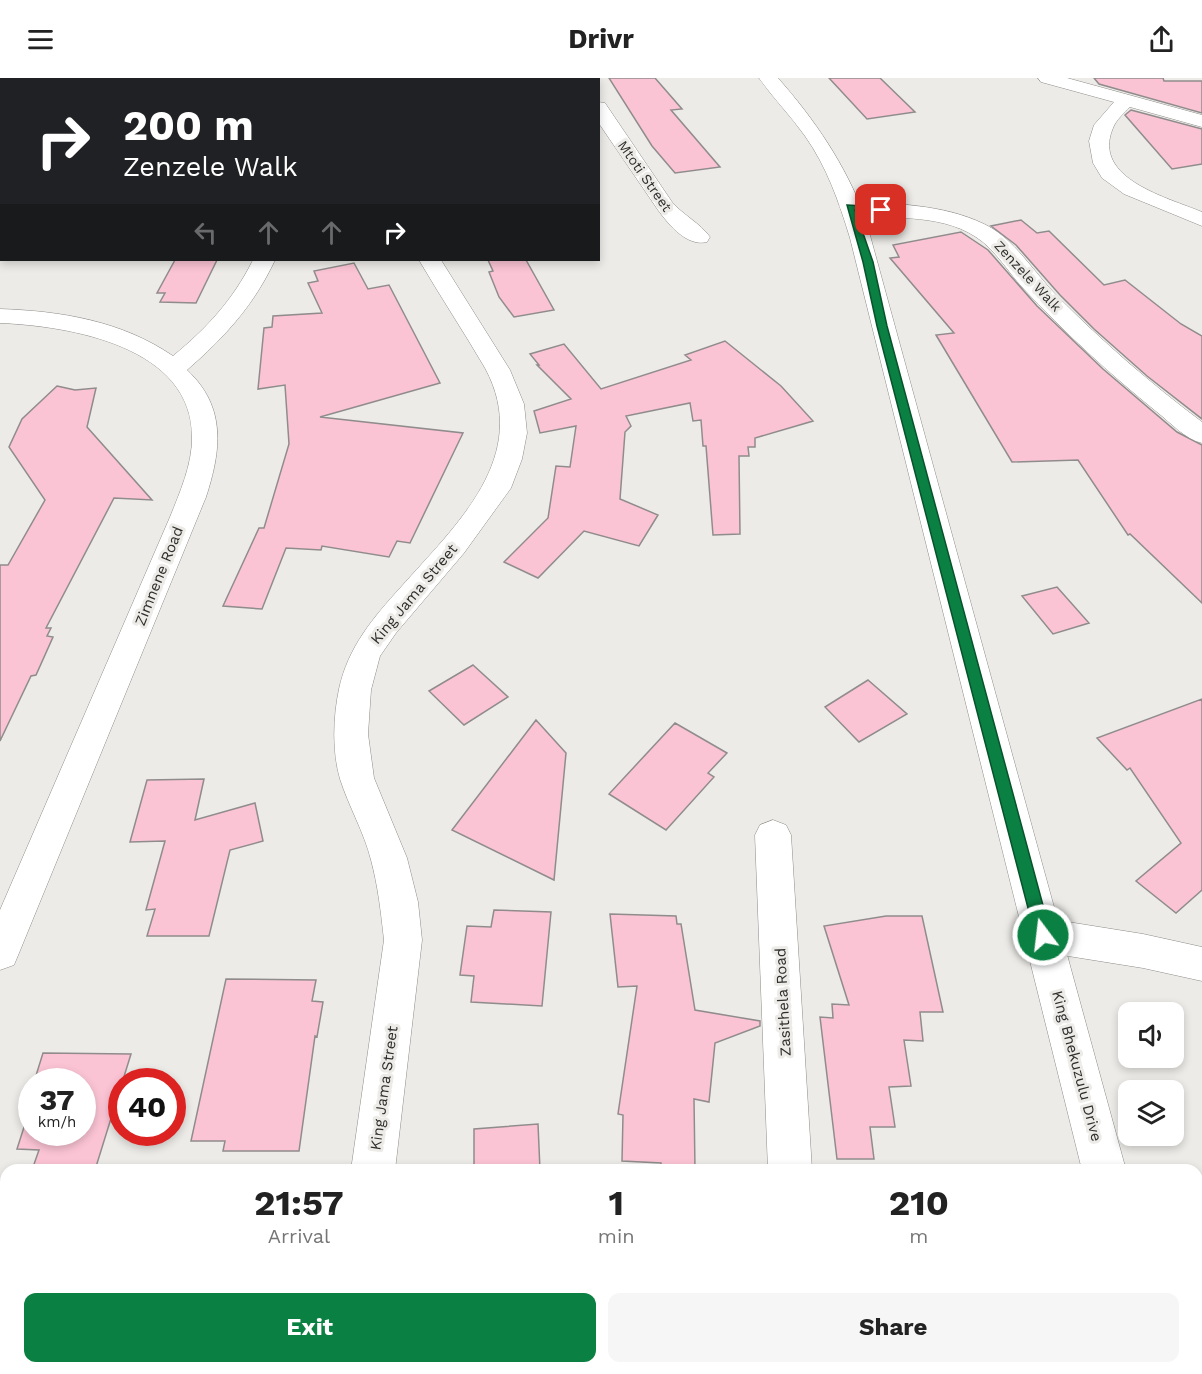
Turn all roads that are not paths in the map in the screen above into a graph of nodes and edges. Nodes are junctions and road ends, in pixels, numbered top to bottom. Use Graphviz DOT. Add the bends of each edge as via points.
graph roads {
  1 [pos="768,78"];
  2 [pos="1047,78"];
  3 [pos="1126,100"];
  4 [pos="600,110"];
  5 [pos="1202,121"];
  6 [pos="850,207"];
  7 [pos="1198,221"];
  8 [pos="699,237"];
  9 [pos="263,261"];
  10 [pos="431,261"];
  11 [pos="0,316"];
  12 [pos="173,369"];
  13 [pos="1202,435"];
  14 [pos="773,835"];
  15 [pos="1043,935"];
  16 [pos="0,953"];
  17 [pos="1202,964"];
  18 [pos="375,1164"];
  19 [pos="790,1164"];
  20 [pos="1102,1164"];
  1 -- 6 [label="street, King Bhekuzulu Drive" via="816,137"];
  2 -- 3 [label="street"];
  3 -- 5 [label="street"];
  3 -- 7 [label="street" via="1104,125 1099,141 1103,164 1109,174 1131,190"];
  4 -- 8 [label="street, Mtoti Street" via="665,206"];
  6 -- 13 [label="street, Zenzele Walk" via="941,217 985,233 1084,334"];
  6 -- 15 [label="street, King Bhekuzulu Drive" via="868,262"];
  9 -- 12 [label="street" via="236,311"];
  10 -- 18 [label="street, King Jama Street" via="498,370 511,404 514,433 497,488 454,546 385,625 365,654 355,690 351,734 357,778 389,858 403,940"];
  11 -- 12 [label="street, Zimnene Road" via="64,321 106,331 132,341"];
  12 -- 16 [label="street, Zimnene Road" via="198,402 203,422 205,443 196,484"];
  14 -- 19 [label="street, Zasithela Road"];
  15 -- 17 [label="street"];
  15 -- 20 [label="street, King Bhekuzulu Drive"];
}
